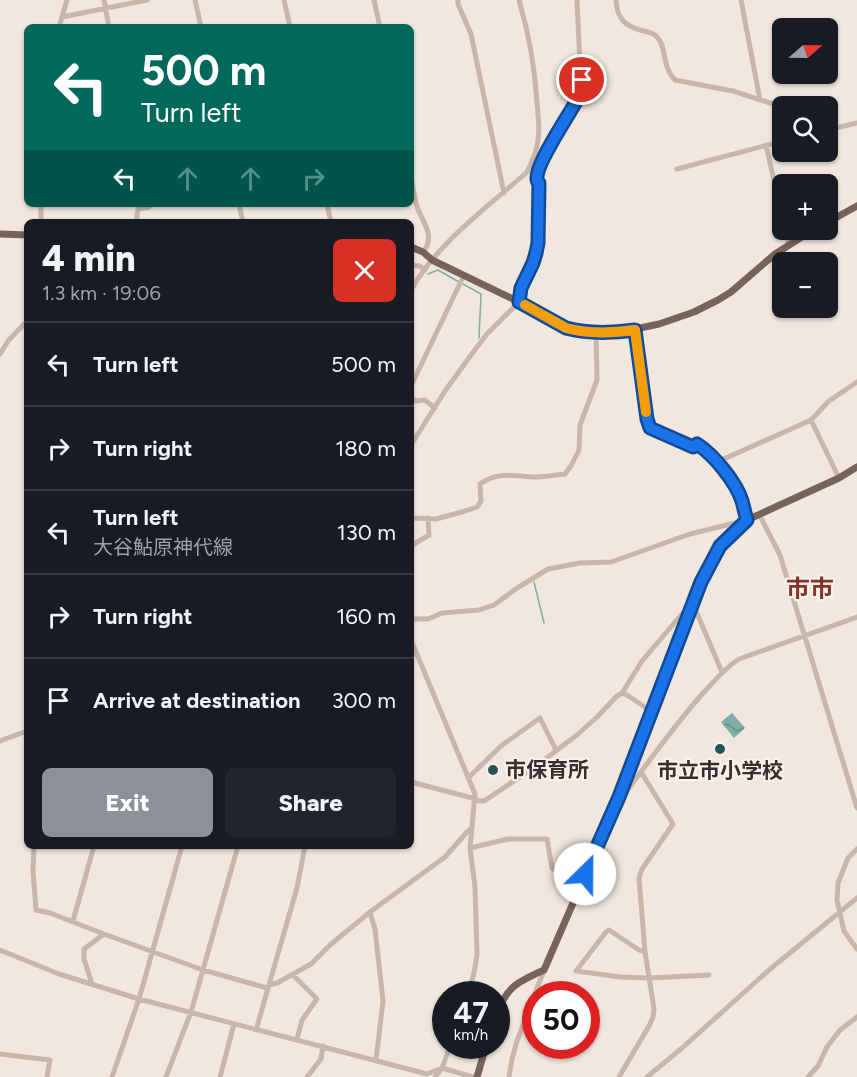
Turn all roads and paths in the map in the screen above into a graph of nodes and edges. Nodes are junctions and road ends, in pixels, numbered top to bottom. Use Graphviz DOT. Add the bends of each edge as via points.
graph roads {
  1 [pos="67,0"];
  2 [pos="104,0"];
  3 [pos="147,0"];
  4 [pos="195,0"];
  5 [pos="284,0"];
  6 [pos="374,0"];
  7 [pos="458,0"];
  8 [pos="519,0"];
  9 [pos="577,0"];
  10 [pos="616,0"];
  11 [pos="741,0"];
  12 [pos="105,8"];
  13 [pos="62,17"];
  14 [pos="59,24"];
  15 [pos="108,24"];
  16 [pos="200,24"];
  17 [pos="289,24"];
  18 [pos="379,24"];
  19 [pos="760,100"];
  20 [pos="772,103"];
  21 [pos="857,123"];
  22 [pos="838,128"];
  23 [pos="772,144"];
  24 [pos="766,145"];
  25 [pos="677,169"];
  26 [pos="527,172"];
  27 [pos="773,174"];
  28 [pos="536,178"];
  29 [pos="414,192"];
  30 [pos="504,193"];
  31 [pos="857,206"];
  32 [pos="148,207"];
  33 [pos="838,216"];
  34 [pos="136,219"];
  35 [pos="0,234"];
  36 [pos="24,235"];
  37 [pos="788,240"];
  38 [pos="797,240"];
  39 [pos="789,245"];
  40 [pos="414,248"];
  41 [pos="423,252"];
  42 [pos="432,260"];
  43 [pos="414,265"];
  44 [pos="425,270"];
  45 [pos="464,275"];
  46 [pos="414,286"];
  47 [pos="519,302"];
  48 [pos="24,324"];
  49 [pos="635,330"];
  50 [pos="596,332"];
  51 [pos="0,354"];
  52 [pos="414,380"];
  53 [pos="857,382"];
  54 [pos="414,400"];
  55 [pos="435,408"];
  56 [pos="811,420"];
  57 [pos="414,435"];
  58 [pos="717,462"];
  59 [pos="857,467"];
  60 [pos="838,478"];
  61 [pos="759,514"];
  62 [pos="414,518"];
  63 [pos="428,518"];
  64 [pos="747,520"];
  65 [pos="414,544"];
  66 [pos="692,605"];
  67 [pos="857,617"];
  68 [pos="414,619"];
  69 [pos="805,637"];
  70 [pos="414,648"];
  71 [pos="419,662"];
  72 [pos="414,663"];
  73 [pos="722,672"];
  74 [pos="622,693"];
  75 [pos="652,712"];
  76 [pos="24,733"];
  77 [pos="0,741"];
  78 [pos="556,750"];
  79 [pos="641,772"];
  80 [pos="468,778"];
  81 [pos="414,783"];
  82 [pos="854,785"];
  83 [pos="619,797"];
  84 [pos="476,799"];
  85 [pos="857,808"];
  86 [pos="472,828"];
  87 [pos="470,848"];
  88 [pos="34,849"];
  89 [pos="93,849"];
  90 [pos="181,849"];
  91 [pos="237,849"];
  92 [pos="304,849"];
  93 [pos="857,849"];
  94 [pos="585,874"];
  95 [pos="857,898"];
  96 [pos="370,912"];
  97 [pos="840,913"];
  98 [pos="73,921"];
  99 [pos="105,934"];
  100 [pos="857,949"];
  101 [pos="0,950"];
  102 [pos="152,951"];
  103 [pos="645,952"];
  104 [pos="203,970"];
  105 [pos="544,970"];
  106 [pos="293,975"];
  107 [pos="709,975"];
  108 [pos="649,978"];
  109 [pos="472,981"];
  110 [pos="92,984"];
  111 [pos="268,986"];
  112 [pos="510,989"];
  113 [pos="139,999"];
  114 [pos="191,1012"];
  115 [pos="857,1017"];
  116 [pos="234,1024"];
  117 [pos="256,1030"];
  118 [pos="297,1039"];
  119 [pos="323,1046"];
  120 [pos="0,1054"];
  121 [pos="445,1059"];
  122 [pos="481,1059"];
  123 [pos="376,1060"];
  124 [pos="442,1068"];
  125 [pos="651,1076"];
  126 [pos="47,1077"];
  127 [pos="112,1077"];
  128 [pos="166,1077"];
  129 [pos="220,1077"];
  130 [pos="307,1077"];
  131 [pos="435,1077"];
  132 [pos="475,1077"];
  133 [pos="509,1077"];
  134 [pos="620,1077"];
  135 [pos="808,1077"];
  1 -- 13 [label="street"];
  2 -- 12 [label="street"];
  3 -- 12 [label="street"];
  4 -- 16 [label="street"];
  5 -- 17 [label="street"];
  6 -- 18 [label="street"];
  7 -- 30 [label="street" via="471,34"];
  8 -- 26 [label="street" via="530,45 539,117 538,141"];
  9 -- 28 [label="street" via="581,87"];
  10 -- 19 [label="street" via="626,25 655,34 659,39 667,68 675,80"];
  11 -- 19 [label="street"];
  12 -- 13 [label="street"];
  12 -- 15 [label="street"];
  13 -- 14 [label="street"];
  19 -- 20 [label="street"];
  21 -- 22 [label="street"];
  23 -- 24 [label="street"];
  24 -- 25 [label="street"];
  24 -- 27 [label="street"];
  26 -- 28 [label="street"];
  26 -- 30 [label="street"];
  28 -- 47 [label="street" via="538,243"];
  29 -- 41 [label="street" via="429,234"];
  30 -- 42 [label="street"];
  31 -- 33 [label="main road"];
  32 -- 34 [label="street" via="138,208"];
  35 -- 36 [label="main road"];
  37 -- 39 [label="street"];
  38 -- 39 [label="main road"];
  39 -- 49 [label="main road" via="718,300 694,312"];
  40 -- 41 [label="main road"];
  41 -- 42 [label="main road"];
  42 -- 44 [label="street"];
  42 -- 45 [label="main road"];
  43 -- 44 [label="street"];
  44 -- 46 [label="street"];
  45 -- 47 [label="main road"];
  45 -- 52 [label="street"];
  47 -- 50 [label="main road" via="566,328"];
  47 -- 55 [label="street" via="481,341"];
  48 -- 51 [label="street"];
  49 -- 50 [label="main road"];
  49 -- 58 [label="street" via="650,428 693,447 697,444"];
  50 -- 63 [label="street" via="597,380 579,425 579,450 565,474 488,478 480,484 481,501 477,507"];
  53 -- 56 [label="street" via="829,401"];
  54 -- 55 [label="street" via="425,399"];
  55 -- 57 [label="street"];
  56 -- 58 [label="street"];
  56 -- 60 [label="street"];
  58 -- 64 [label="street" via="742,500"];
  59 -- 60 [label="main road"];
  60 -- 61 [label="main road"];
  61 -- 64 [label="main road"];
  61 -- 69 [label="street" via="777,547"];
  62 -- 63 [label="street"];
  63 -- 65 [label="street" via="429,535"];
  64 -- 66 [label="main road" via="720,546"];
  64 -- 68 [label="street" via="690,534 611,562 548,568 494,605"];
  66 -- 73 [label="street"];
  66 -- 74 [label="street" via="642,662"];
  66 -- 75 [label="main road"];
  67 -- 69 [label="street"];
  69 -- 73 [label="street" via="739,660"];
  69 -- 82 [label="street"];
  70 -- 71 [label="street"];
  71 -- 72 [label="street"];
  71 -- 80 [label="street"];
  73 -- 79 [label="street" via="680,719"];
  74 -- 75 [label="street"];
  74 -- 78 [label="street"];
  75 -- 83 [label="main road"];
  76 -- 77 [label="street"];
  78 -- 80 [label="street" via="540,718 501,746"];
  78 -- 84 [label="street" via="484,801"];
  79 -- 83 [label="street"];
  79 -- 103 [label="street" via="673,824 639,878"];
  80 -- 84 [label="street"];
  81 -- 84 [label="street"];
  82 -- 85 [label="street"];
  83 -- 94 [label="main road"];
  84 -- 86 [label="street"];
  86 -- 87 [label="street"];
  86 -- 96 [label="street" via="445,857"];
  87 -- 94 [label="street" via="508,839 547,839 552,868"];
  87 -- 109 [label="street" via="477,955"];
  88 -- 98 [label="street" via="36,910"];
  89 -- 98 [label="street"];
  90 -- 102 [label="street"];
  91 -- 104 [label="street"];
  92 -- 111 [label="street"];
  93 -- 97 [label="street" via="848,858 838,884"];
  94 -- 105 [label="main road"];
  95 -- 97 [label="street"];
  96 -- 106 [label="street"];
  96 -- 123 [label="street" via="383,1001"];
  97 -- 100 [label="street" via="844,931"];
  97 -- 125 [label="street" via="769,970"];
  98 -- 99 [label="street"];
  99 -- 102 [label="street"];
  99 -- 110 [label="street" via="84,949"];
  101 -- 110 [label="street"];
  102 -- 104 [label="street"];
  102 -- 113 [label="street"];
  103 -- 108 [label="street"];
  103 -- 108 [label="street" via="609,930 576,971"];
  104 -- 111 [label="street"];
  104 -- 114 [label="street"];
  105 -- 112 [label="main road"];
  105 -- 133 [label="street" via="516,1041"];
  106 -- 111 [label="street"];
  106 -- 118 [label="street" via="317,999 302,1020"];
  107 -- 108 [label="street"];
  108 -- 134 [label="street" via="653,1017"];
  110 -- 113 [label="street"];
  111 -- 117 [label="street"];
  113 -- 114 [label="street"];
  113 -- 127 [label="street"];
  114 -- 116 [label="street"];
  114 -- 128 [label="street"];
  115 -- 135 [label="street" via="840,1030"];
  116 -- 117 [label="street"];
  116 -- 129 [label="street"];
  117 -- 118 [label="street"];
  118 -- 119 [label="street"];
  119 -- 123 [label="street"];
  119 -- 130 [label="street" via="321,1059"];
  120 -- 126 [label="street" via="50,1060"];
  121 -- 124 [label="street"];
  122 -- 132 [label="main road"];
  123 -- 124 [label="street" via="427,1074"];
  124 -- 131 [label="street"];
  124 -- 132 [label="street"];
}
